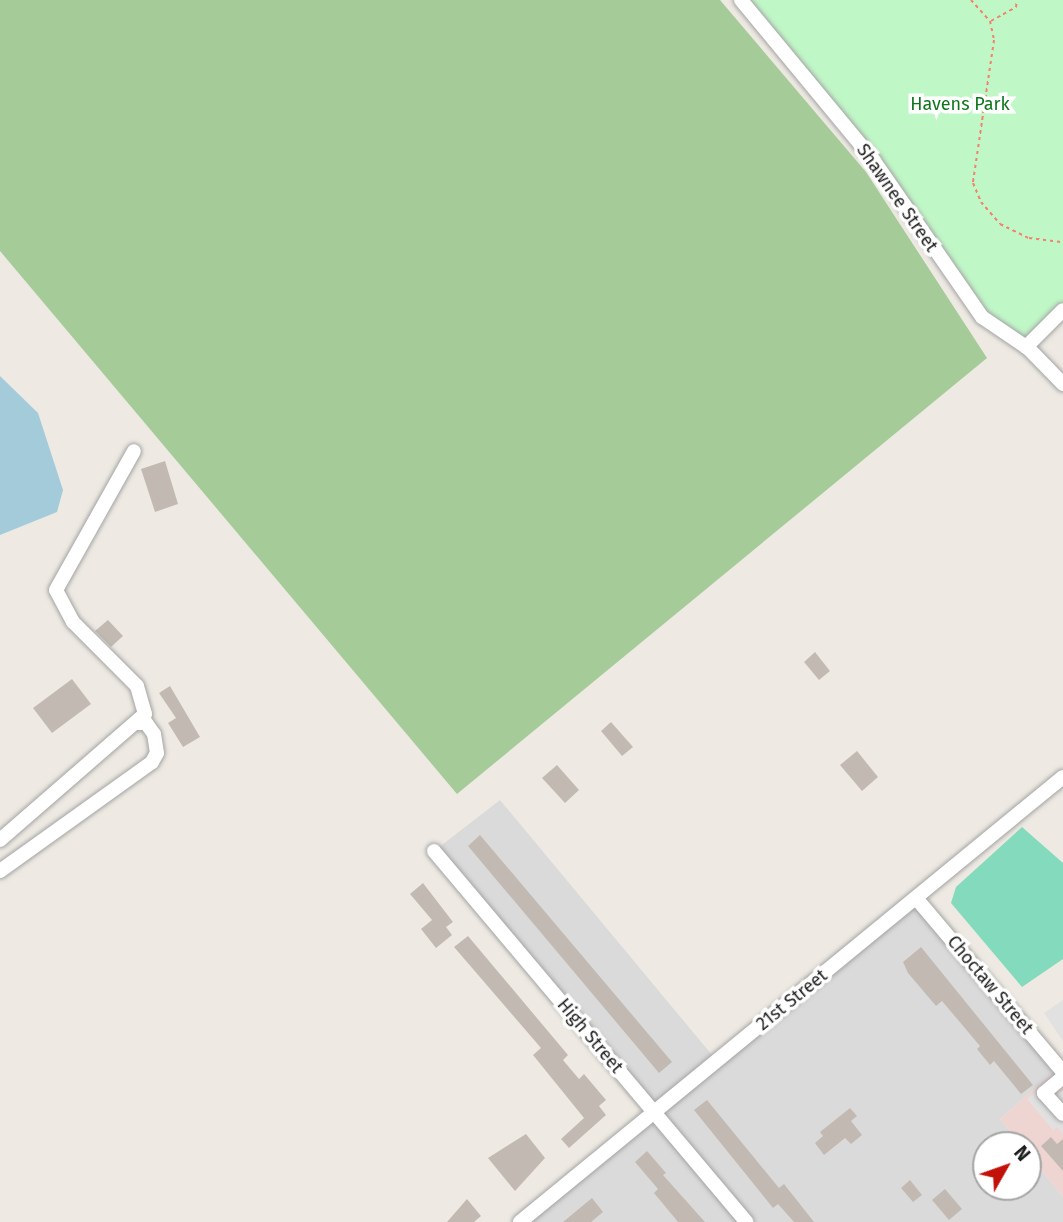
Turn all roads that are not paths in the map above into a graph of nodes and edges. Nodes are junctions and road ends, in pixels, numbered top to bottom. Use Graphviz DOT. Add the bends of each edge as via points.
graph roads {
  1 [pos="741,0"];
  2 [pos="1063,310"];
  3 [pos="1026,347"];
  4 [pos="1063,384"];
  5 [pos="134,451"];
  6 [pos="137,723"];
  7 [pos="1063,777"];
  8 [pos="0,840"];
  9 [pos="433,851"];
  10 [pos="0,870"];
  11 [pos="916,898"];
  12 [pos="1063,1072"];
  13 [pos="1063,1077"];
  14 [pos="654,1111"];
  15 [pos="1063,1114"];
  16 [pos="520,1222"];
  17 [pos="746,1222"];
  1 -- 3 [label="street, Shawnee Street" via="874,161 982,317"];
  2 -- 3 [label="street"];
  3 -- 4 [label="street, Shawnee Street"];
  5 -- 6 [label="street" via="56,590 73,622 137,686 145,714"];
  6 -- 8 [label="street"];
  6 -- 10 [label="street" via="146,723 154,734 157,752 152,762"];
  7 -- 11 [label="street, 21st Street"];
  9 -- 14 [label="street, High Street"];
  11 -- 12 [label="street, Choctaw Street"];
  11 -- 14 [label="street, 21st Street"];
  13 -- 15 [label="street" via="1044,1093"];
  14 -- 16 [label="street, 21st Street"];
  14 -- 17 [label="street, High Street"];
}
